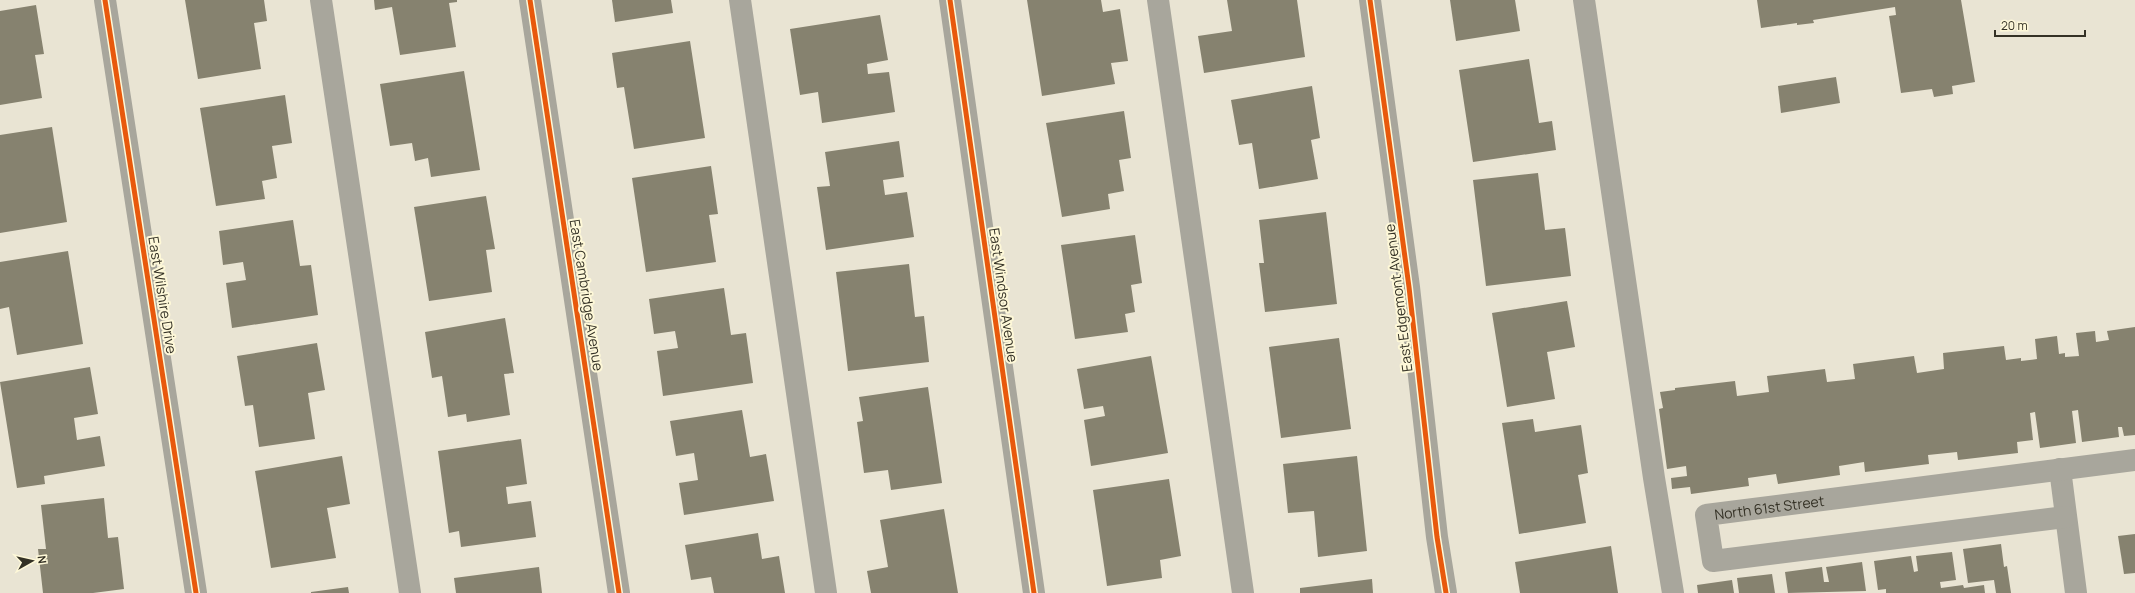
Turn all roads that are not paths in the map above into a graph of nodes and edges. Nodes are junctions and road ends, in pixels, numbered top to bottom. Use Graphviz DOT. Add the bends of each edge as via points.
graph roads {
  1 [pos="105,0"];
  2 [pos="320,0"];
  3 [pos="530,0"];
  4 [pos="740,0"];
  5 [pos="950,0"];
  6 [pos="1158,0"];
  7 [pos="1370,0"];
  8 [pos="1584,0"];
  9 [pos="2135,460"];
  10 [pos="2060,469"];
  11 [pos="2065,517"];
  12 [pos="196,593"];
  13 [pos="410,593"];
  14 [pos="619,593"];
  15 [pos="826,593"];
  16 [pos="1034,593"];
  17 [pos="1243,593"];
  18 [pos="1446,593"];
  19 [pos="1673,593"];
  20 [pos="2076,593"];
  1 -- 12 [label="street, East Wilshire Drive"];
  2 -- 13 [label="street"];
  3 -- 14 [label="street, East Cambridge Avenue"];
  4 -- 15 [label="street"];
  5 -- 16 [label="street, East Windsor Avenue"];
  6 -- 17 [label="street"];
  7 -- 18 [label="street, East Edgemont Avenue" via="1409,287 1437,536"];
  8 -- 19 [label="street"];
  9 -- 10 [label="street, North 61st Street"];
  10 -- 11 [label="street"];
  10 -- 11 [label="street, North 61st Street" via="1706,515 1713,561"];
  11 -- 20 [label="street"];
}
